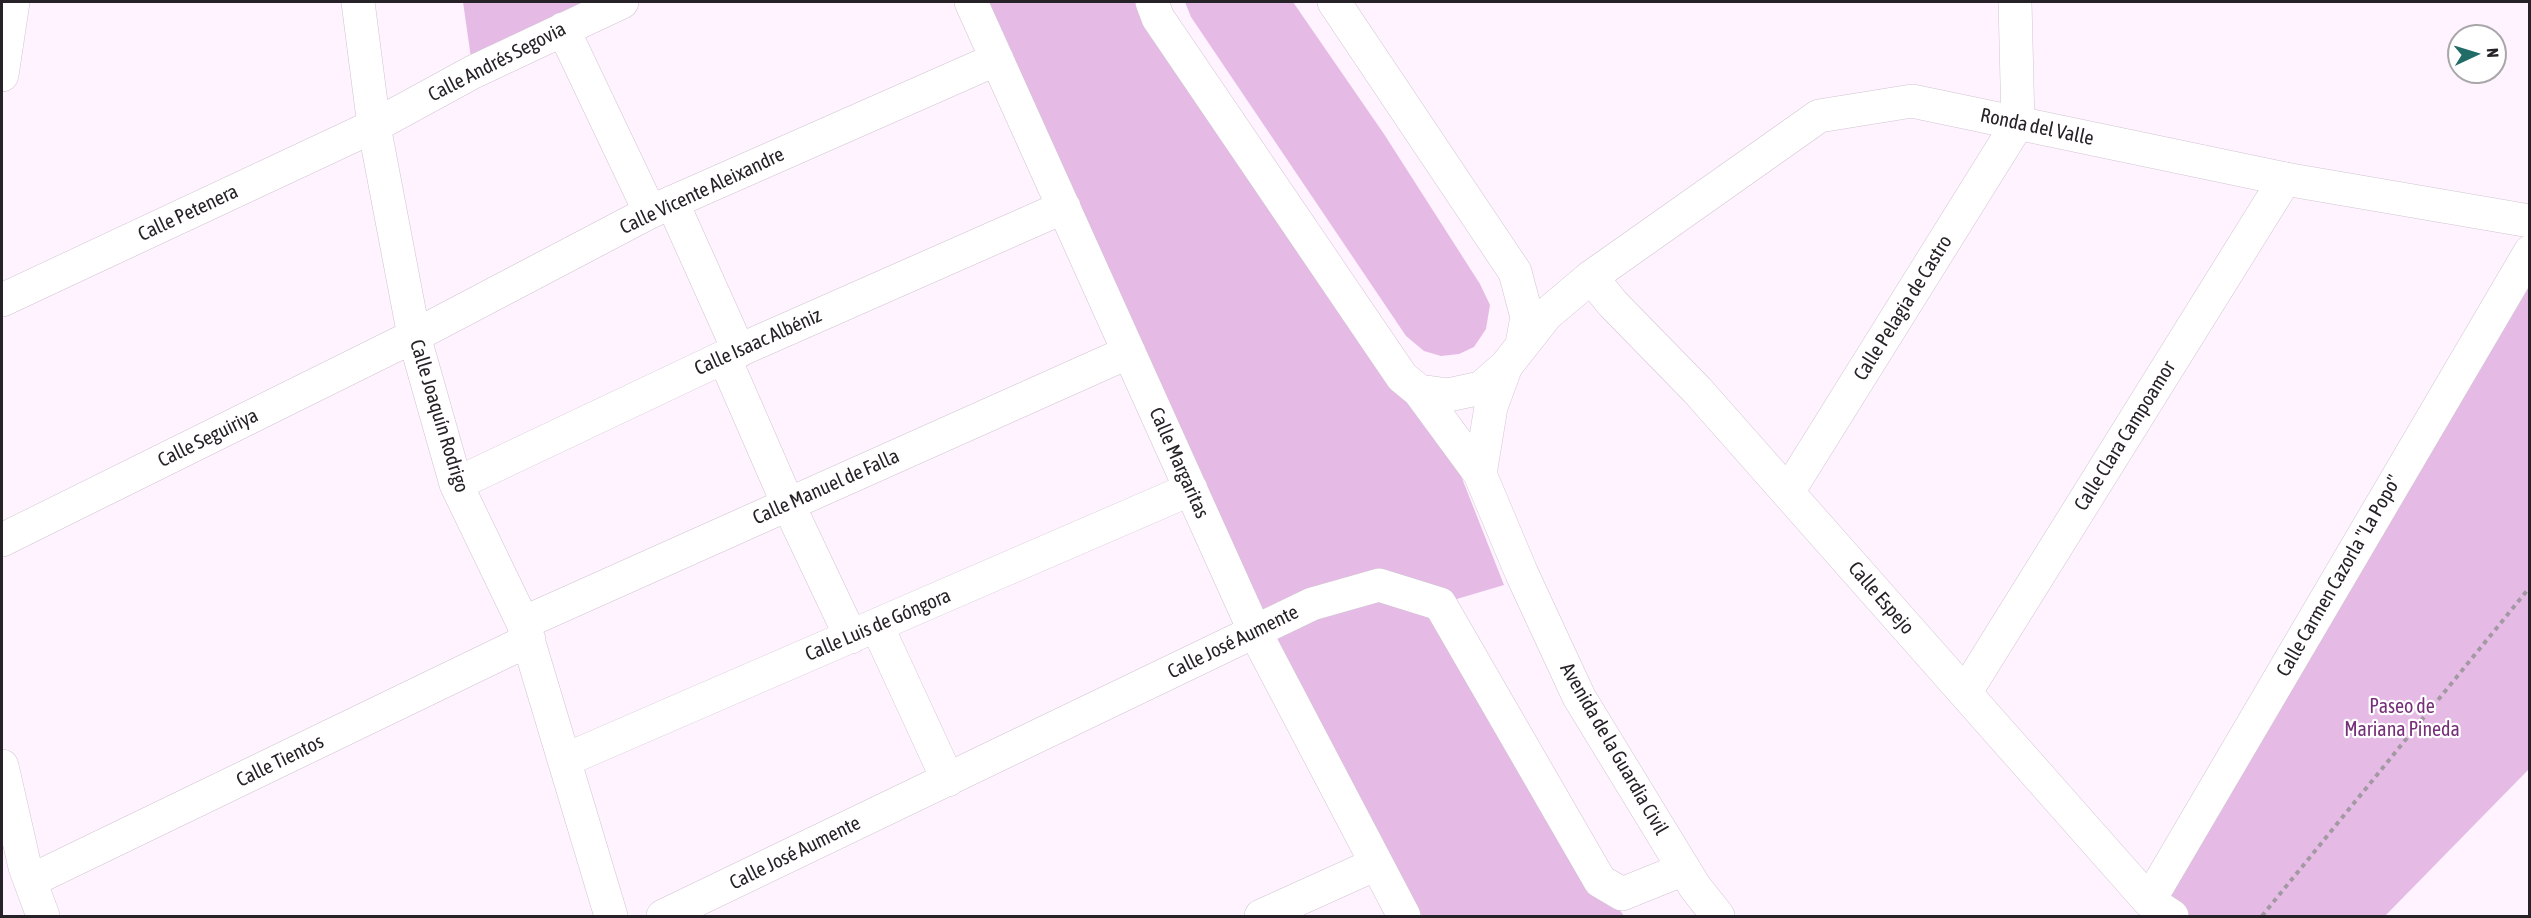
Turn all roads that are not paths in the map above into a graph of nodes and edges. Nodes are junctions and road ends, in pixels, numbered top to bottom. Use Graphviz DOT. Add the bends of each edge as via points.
graph roads {
  1 [pos="13,2"];
  2 [pos="358,2"];
  3 [pos="622,2"];
  4 [pos="971,2"];
  5 [pos="1152,2"];
  6 [pos="1334,2"];
  7 [pos="2015,2"];
  8 [pos="563,29"];
  9 [pos="997,59"];
  10 [pos="2,75"];
  11 [pos="2018,123"];
  12 [pos="374,126"];
  13 [pos="2285,179"];
  14 [pos="661,207"];
  15 [pos="1064,207"];
  16 [pos="2529,221"];
  17 [pos="2529,252"];
  18 [pos="1515,272"];
  19 [pos="1591,277"];
  20 [pos="2,300"];
  21 [pos="414,336"];
  22 [pos="1129,352"];
  23 [pos="731,354"];
  24 [pos="1514,355"];
  25 [pos="1419,391"];
  26 [pos="1480,474"];
  27 [pos="456,484"];
  28 [pos="1191,489"];
  29 [pos="1788,492"];
  30 [pos="788,504"];
  31 [pos="2,540"];
  32 [pos="864,631"];
  33 [pos="526,632"];
  34 [pos="1255,632"];
  35 [pos="1965,693"];
  36 [pos="565,760"];
  37 [pos="2,766"];
  38 [pos="948,780"];
  39 [pos="1376,864"];
  40 [pos="1684,869"];
  41 [pos="30,881"];
  42 [pos="2161,909"];
  43 [pos="43,916"];
  44 [pos="611,916"];
  45 [pos="663,916"];
  46 [pos="1261,916"];
  47 [pos="1404,916"];
  48 [pos="1718,916"];
  1 -- 10 [label="street"];
  2 -- 12 [label="street, Calle Joaquín Rodrigo"];
  3 -- 8 [label="street, Calle Andrés Segovia"];
  4 -- 9 [label="street, Calle Margaritas"];
  5 -- 25 [label="street, Avenida de la Guardia Civil" via="1158,18 1402,377"];
  6 -- 18 [label="street"];
  7 -- 11 [label="street"];
  8 -- 12 [label="street, Calle Andrés Segovia"];
  8 -- 14 [label="street"];
  9 -- 14 [label="street, Calle Vicente Aleixandre"];
  9 -- 15 [label="street, Calle Margaritas"];
  11 -- 13 [label="street, Ronda del Valle"];
  11 -- 19 [label="street, Ronda del Valle" via="1912,101 1819,116"];
  11 -- 29 [label="street, Calle Pelagia de Castro"];
  12 -- 20 [label="street, Calle Petenera"];
  12 -- 21 [label="street, Calle Joaquín Rodrigo"];
  13 -- 16 [label="street, Ronda del Valle"];
  13 -- 35 [label="street, Calle Clara Campoamor"];
  14 -- 21 [label="street, Calle Vicente Aleixandre"];
  14 -- 23 [label="street"];
  15 -- 22 [label="street, Calle Margaritas"];
  15 -- 23 [label="street, Calle Isaac Albéniz"];
  17 -- 42 [label="street, Calle Carmen Cazorla \"La Popo\""];
  18 -- 19 [label="street, Ronda del Valle" via="1544,283 1565,285"];
  18 -- 24 [label="street" via="1527,317"];
  19 -- 24 [label="street, Ronda del Valle" via="1548,314"];
  19 -- 29 [label="street, Calle Espejo"];
  21 -- 27 [label="street, Calle Joaquín Rodrigo"];
  21 -- 31 [label="street, Calle Seguiriya"];
  22 -- 28 [label="street, Calle Margaritas"];
  22 -- 30 [label="street, Calle Manuel de Falla"];
  23 -- 27 [label="street, Calle Isaac Albéniz"];
  23 -- 30 [label="street"];
  24 -- 25 [label="street" via="1481,388 1448,395"];
  24 -- 26 [label="street" via="1491,407"];
  25 -- 26 [label="street, Avenida de la Guardia Civil"];
  26 -- 40 [label="street, Avenida de la Guardia Civil" via="1579,696"];
  27 -- 33 [label="street, Calle Joaquín Rodrigo"];
  28 -- 32 [label="street, Calle Luis de Góngora"];
  28 -- 34 [label="street, Calle Margaritas"];
  29 -- 35 [label="street, Calle Espejo"];
  30 -- 32 [label="street"];
  30 -- 33 [label="street, Calle Manuel de Falla"];
  32 -- 36 [label="street, Calle Luis de Góngora"];
  32 -- 38 [label="street"];
  33 -- 36 [label="street, Calle Joaquín Rodrigo"];
  33 -- 41 [label="street, Calle Tientos"];
  34 -- 38 [label="street, Calle José Aumente"];
  34 -- 39 [label="street, Calle Margaritas"];
  34 -- 40 [label="street, Calle José Aumente" via="1312,604 1379,585 1440,604 1600,881 1622,894"];
  35 -- 42 [label="street, Calle Espejo"];
  36 -- 44 [label="street, Calle Joaquín Rodrigo"];
  37 -- 41 [label="street"];
  38 -- 45 [label="street, Calle José Aumente"];
  39 -- 46 [label="street"];
  39 -- 47 [label="street, Calle Margaritas"];
  40 -- 48 [label="street, Avenida de la Guardia Civil"];
  41 -- 43 [label="street"];
}
